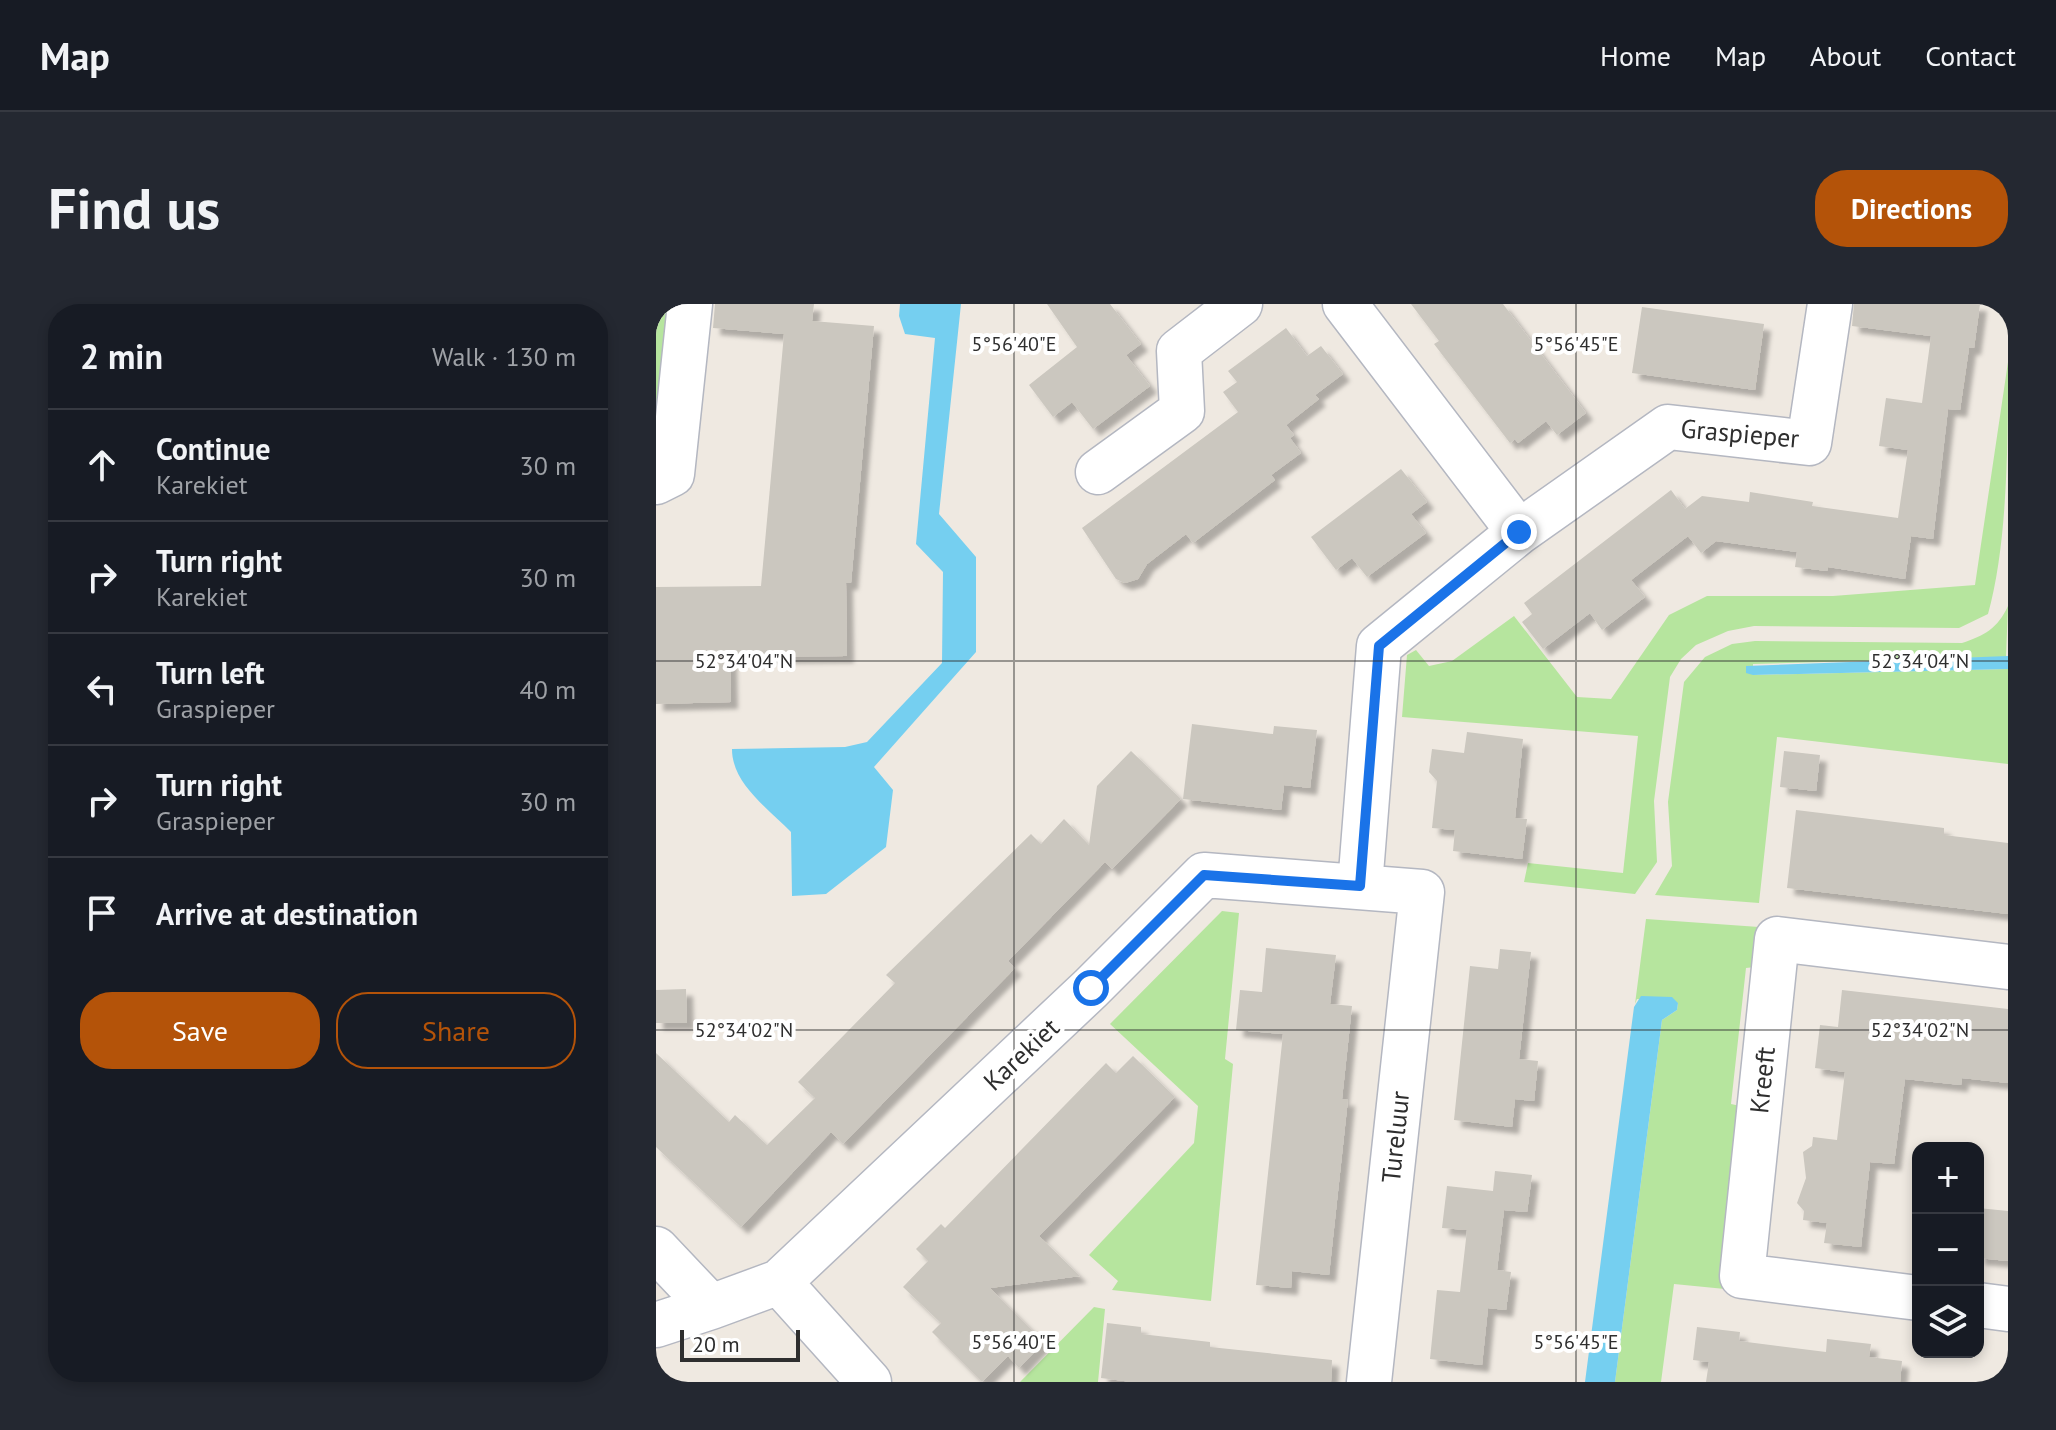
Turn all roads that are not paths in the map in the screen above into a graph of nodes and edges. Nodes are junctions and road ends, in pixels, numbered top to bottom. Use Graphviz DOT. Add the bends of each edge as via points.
graph roads {
  1 [pos="690,304"];
  2 [pos="1240,304"];
  3 [pos="1345,304"];
  4 [pos="1830,304"];
  5 [pos="1098,472"];
  6 [pos="656,482"];
  7 [pos="1519,532"];
  8 [pos="1360,886"];
  9 [pos="1422,892"];
  10 [pos="2008,967"];
  11 [pos="656,1249"];
  12 [pos="779,1282"];
  13 [pos="1912,1297"];
  14 [pos="1984,1306"];
  15 [pos="711,1307"];
  16 [pos="2008,1309"];
  17 [pos="656,1325"];
  18 [pos="869,1382"];
  19 [pos="1369,1382"];
  1 -- 6 [label="street" via="672,474"];
  2 -- 5 [label="street" via="1179,351 1182,411"];
  3 -- 7 [label="street"];
  4 -- 7 [label="street, Graspieper" via="1809,443 1668,427"];
  7 -- 8 [label="street, Graspieper" via="1379,646"];
  8 -- 9 [label="street, Karekiet"];
  8 -- 12 [label="street, Karekiet" via="1204,875"];
  9 -- 19 [label="street, Tureluur"];
  10 -- 13 [label="street, Kreeft" via="1777,939 1742,1276"];
  11 -- 15 [label="street"];
  12 -- 15 [label="street"];
  12 -- 18 [label="street"];
  14 -- 16 [label="street"];
  15 -- 17 [label="street"];
}
